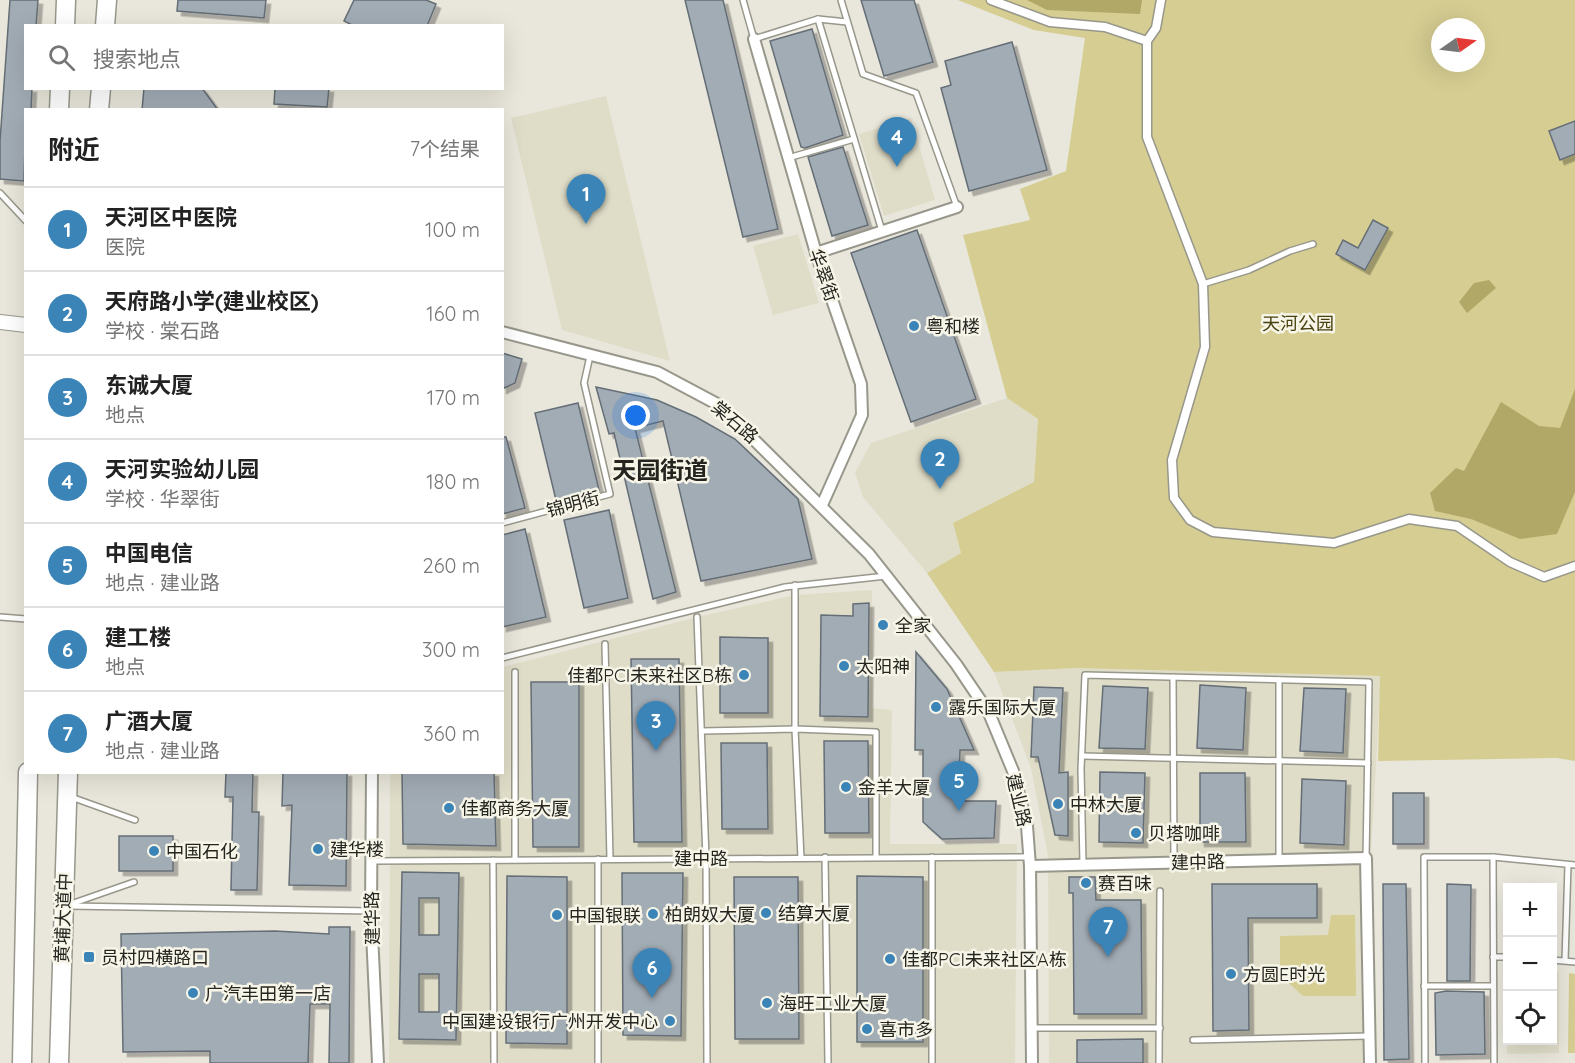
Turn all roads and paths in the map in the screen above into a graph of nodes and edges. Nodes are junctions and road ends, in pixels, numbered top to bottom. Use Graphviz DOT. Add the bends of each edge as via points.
graph roads {
  1 [pos="66,0"];
  2 [pos="107,0"];
  3 [pos="743,0"];
  4 [pos="841,0"];
  5 [pos="991,0"];
  6 [pos="1161,0"];
  7 [pos="818,19"];
  8 [pos="847,22"];
  9 [pos="65,24"];
  10 [pos="105,24"];
  11 [pos="754,39"];
  12 [pos="1147,41"];
  13 [pos="60,90"];
  14 [pos="101,90"];
  15 [pos="59,108"];
  16 [pos="99,108"];
  17 [pos="854,139"];
  18 [pos="788,158"];
  19 [pos="0,193"];
  20 [pos="957,207"];
  21 [pos="24,219"];
  22 [pos="882,231"];
  23 [pos="1313,244"];
  24 [pos="816,253"];
  25 [pos="1203,284"];
  26 [pos="0,322"];
  27 [pos="24,325"];
  28 [pos="504,333"];
  29 [pos="590,356"];
  30 [pos="822,505"];
  31 [pos="504,522"];
  32 [pos="1575,566"];
  33 [pos="886,576"];
  34 [pos="795,585"];
  35 [pos="0,617"];
  36 [pos="697,617"];
  37 [pos="24,619"];
  38 [pos="605,644"];
  39 [pos="504,658"];
  40 [pos="515,672"];
  41 [pos="1173,677"];
  42 [pos="1279,680"];
  43 [pos="795,729"];
  44 [pos="702,731"];
  45 [pos="1082,756"];
  46 [pos="1174,758"];
  47 [pos="1279,761"];
  48 [pos="1368,763"];
  49 [pos="28,774"];
  50 [pos="68,774"];
  51 [pos="372,774"];
  52 [pos="67,795"];
  53 [pos="135,820"];
  54 [pos="876,857"];
  55 [pos="932,857"];
  56 [pos="1493,857"];
  57 [pos="705,858"];
  58 [pos="801,858"];
  59 [pos="825,858"];
  60 [pos="1366,858"];
  61 [pos="598,859"];
  62 [pos="610,859"];
  63 [pos="493,860"];
  64 [pos="515,860"];
  65 [pos="1280,860"];
  66 [pos="373,861"];
  67 [pos="1029,861"];
  68 [pos="1174,862"];
  69 [pos="1083,864"];
  70 [pos="1572,865"];
  71 [pos="134,882"];
  72 [pos="1160,891"];
  73 [pos="64,906"];
  74 [pos="370,911"];
  75 [pos="1493,957"];
  76 [pos="1503,957"];
  77 [pos="1557,960"];
  78 [pos="1565,960"];
  79 [pos="1575,962"];
  80 [pos="1424,986"];
  81 [pos="1493,986"];
  82 [pos="1160,1028"];
  83 [pos="1031,1029"];
  84 [pos="1369,1036"];
  85 [pos="1193,1040"];
  86 [pos="22,1063"];
  87 [pos="59,1063"];
  88 [pos="378,1063"];
  89 [pos="494,1063"];
  90 [pos="598,1063"];
  91 [pos="707,1063"];
  92 [pos="828,1063"];
  93 [pos="932,1063"];
  94 [pos="1032,1063"];
  95 [pos="1159,1063"];
  96 [pos="1370,1063"];
  97 [pos="1425,1063"];
  98 [pos="1494,1063"];
  1 -- 9 [label="main road"];
  2 -- 10 [label="main road"];
  3 -- 11 [label="lane"];
  4 -- 8 [label="lane"];
  5 -- 12 [label="street" via="1050,22 1105,27"];
  6 -- 12 [label="street" via="1156,28"];
  7 -- 8 [label="lane"];
  7 -- 11 [label="lane"];
  7 -- 17 [label="lane"];
  8 -- 20 [label="lane" via="863,74 916,93"];
  11 -- 18 [label="street, 华翠街"];
  12 -- 25 [label="street" via="1147,137"];
  13 -- 15 [label="main road"];
  14 -- 16 [label="main road"];
  17 -- 18 [label="lane"];
  17 -- 22 [label="lane"];
  18 -- 24 [label="street, 华翠街"];
  19 -- 21 [label="lane"];
  20 -- 22 [label="street"];
  22 -- 24 [label="street"];
  23 -- 25 [label="lane"];
  24 -- 30 [label="street, 华翠街" via="861,384 862,415"];
  25 -- 32 [label="street" via="1205,347 1172,460 1174,498 1190,520 1213,532 1334,543 1409,519 1457,526 1510,562 1544,577"];
  26 -- 27 [label="street"];
  28 -- 29 [label="street, 棠石路"];
  29 -- 30 [label="street, 棠石路" via="657,372 719,405"];
  29 -- 31 [label="lane, 锦明街" via="584,383 610,494"];
  30 -- 33 [label="street, 棠石路"];
  33 -- 34 [label="lane"];
  33 -- 67 [label="street, 建业路" via="956,664 989,714 1013,771 1027,826"];
  34 -- 39 [label="lane"];
  34 -- 43 [label="lane"];
  35 -- 37 [label="lane"];
  36 -- 44 [label="lane"];
  38 -- 62 [label="lane"];
  40 -- 64 [label="lane"];
  41 -- 42 [label="lane"];
  41 -- 45 [label="lane" via="1085,675"];
  41 -- 46 [label="lane"];
  42 -- 47 [label="lane"];
  42 -- 48 [label="lane" via="1369,682"];
  43 -- 44 [label="lane"];
  43 -- 54 [label="lane" via="876,732"];
  43 -- 58 [label="lane"];
  44 -- 57 [label="lane"];
  45 -- 46 [label="lane"];
  45 -- 69 [label="lane"];
  46 -- 47 [label="lane"];
  46 -- 68 [label="lane"];
  47 -- 48 [label="lane"];
  47 -- 65 [label="lane"];
  48 -- 60 [label="lane"];
  49 -- 86 [label="main road, 黄埔大道中"];
  50 -- 52 [label="main road, 黄埔大道中"];
  51 -- 66 [label="street, 建华路"];
  52 -- 53 [label="lane"];
  52 -- 73 [label="main road, 黄埔大道中"];
  54 -- 55 [label="lane, 建中路"];
  54 -- 59 [label="lane, 建中路"];
  55 -- 67 [label="lane, 建中路"];
  55 -- 93 [label="lane"];
  56 -- 70 [label="lane"];
  56 -- 75 [label="lane"];
  56 -- 80 [label="lane" via="1424,857"];
  57 -- 58 [label="lane, 建中路"];
  57 -- 62 [label="lane, 建中路"];
  57 -- 91 [label="lane"];
  58 -- 59 [label="lane, 建中路"];
  59 -- 92 [label="lane"];
  60 -- 65 [label="street, 建中路"];
  60 -- 84 [label="street"];
  61 -- 62 [label="lane, 建中路"];
  61 -- 64 [label="lane, 建中路"];
  61 -- 90 [label="lane"];
  63 -- 64 [label="lane, 建中路"];
  63 -- 66 [label="lane, 建中路"];
  63 -- 89 [label="lane"];
  65 -- 68 [label="street, 建中路"];
  66 -- 74 [label="street, 建华路"];
  67 -- 69 [label="street, 建中路"];
  67 -- 83 [label="street, 建业路"];
  68 -- 69 [label="street, 建中路"];
  70 -- 78 [label="lane"];
  71 -- 73 [label="lane"];
  72 -- 82 [label="lane"];
  73 -- 74 [label="lane"];
  73 -- 87 [label="main road, 黄埔大道中"];
  74 -- 88 [label="street, 建华路"];
  75 -- 76 [label="lane"];
  75 -- 81 [label="lane"];
  77 -- 78 [label="lane"];
  78 -- 79 [label="lane"];
  80 -- 81 [label="lane"];
  80 -- 97 [label="lane"];
  81 -- 98 [label="lane"];
  82 -- 83 [label="lane"];
  82 -- 95 [label="lane"];
  83 -- 94 [label="street, 建业路"];
  84 -- 85 [label="lane"];
  84 -- 96 [label="street"];
}
